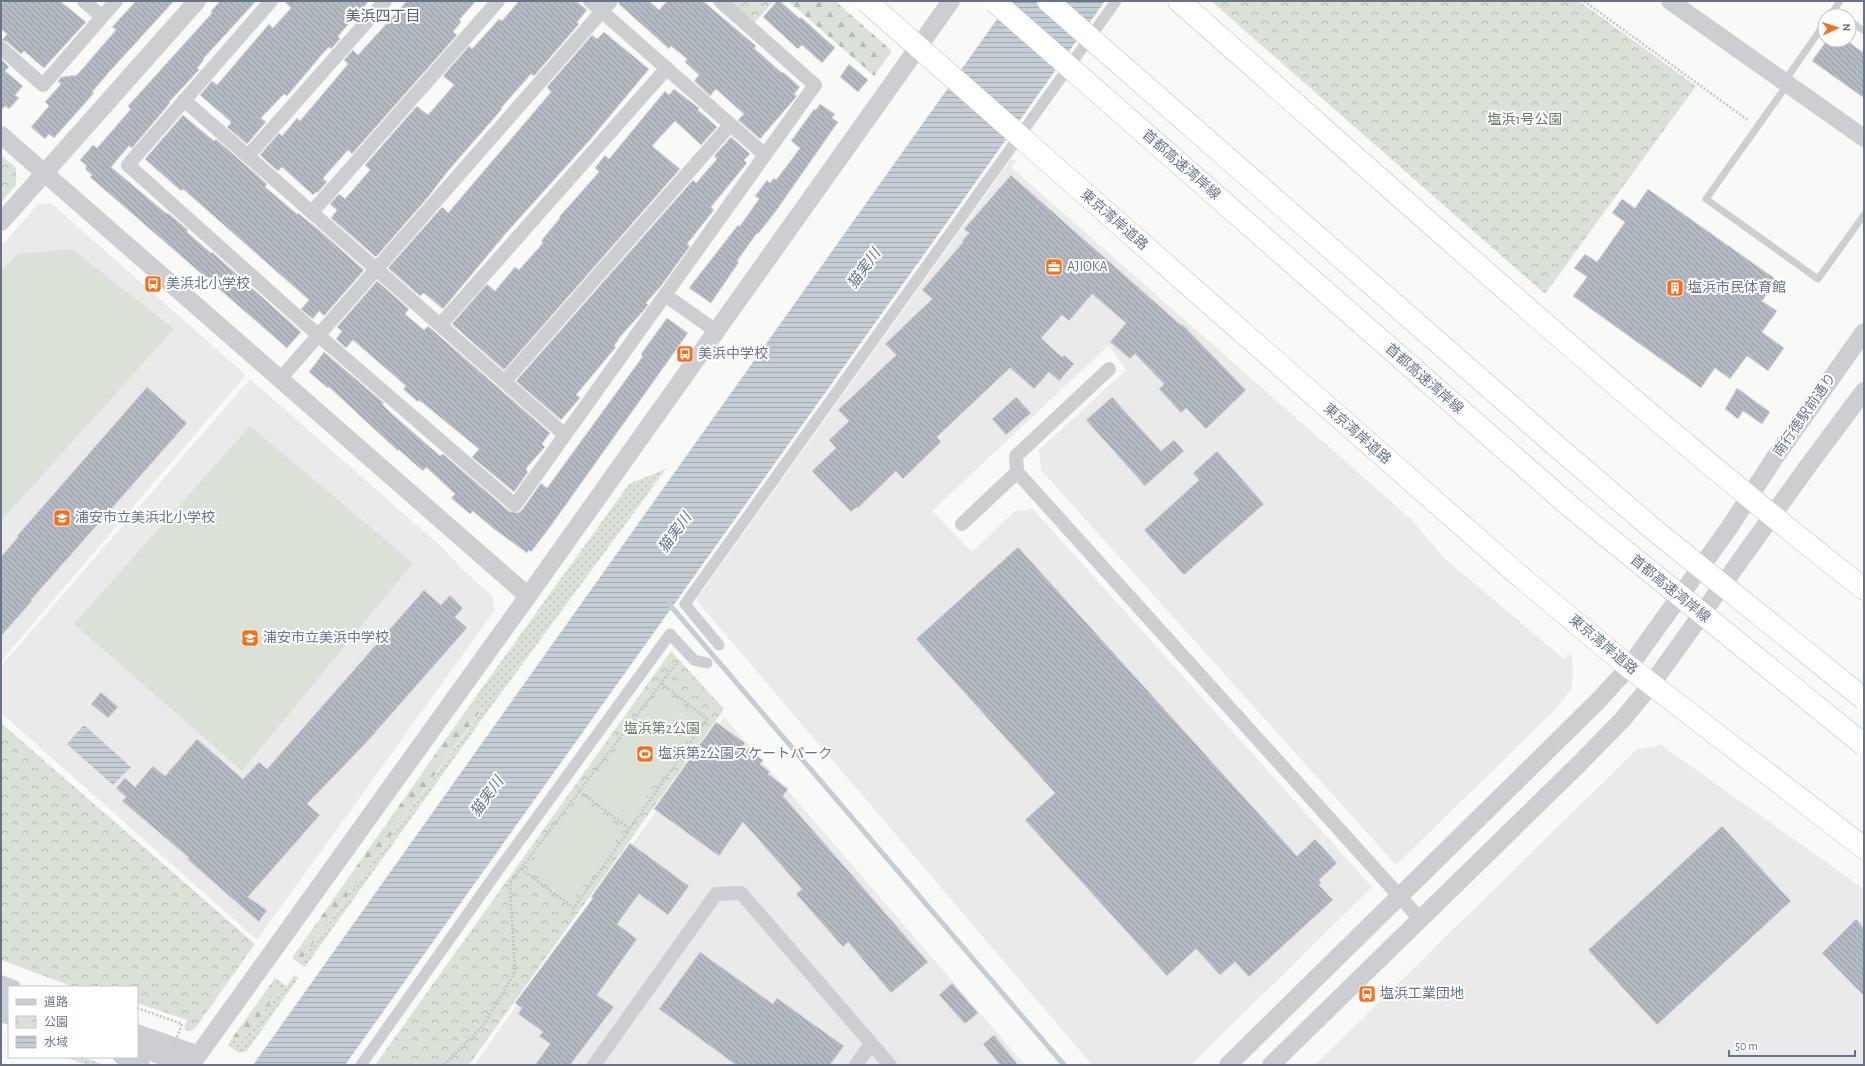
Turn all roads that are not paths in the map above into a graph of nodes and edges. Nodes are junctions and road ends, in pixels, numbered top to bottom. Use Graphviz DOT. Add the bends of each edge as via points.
graph roads {
  1 [pos="84,1"];
  2 [pos="116,1"];
  3 [pos="197,1"];
  4 [pos="271,1"];
  5 [pos="385,1"];
  6 [pos="498,1"];
  7 [pos="590,1"];
  8 [pos="720,1"];
  9 [pos="866,1"];
  10 [pos="951,1"];
  11 [pos="994,1"];
  12 [pos="1048,1"];
  13 [pos="1116,1"];
  14 [pos="1179,1"];
  15 [pos="1670,1"];
  16 [pos="607,6"];
  17 [pos="102,17"];
  18 [pos="1817,35"];
  19 [pos="1,48"];
  20 [pos="667,68"];
  21 [pos="1786,83"];
  22 [pos="184,100"];
  23 [pos="730,124"];
  24 [pos="1862,133"];
  25 [pos="1,134"];
  26 [pos="765,155"];
  27 [pos="248,156"];
  28 [pos="45,173"];
  29 [pos="312,212"];
  30 [pos="1864,215"];
  31 [pos="1,222"];
  32 [pos="377,268"];
  33 [pos="665,295"];
  34 [pos="441,324"];
  35 [pos="716,331"];
  36 [pos="1864,332"];
  37 [pos="318,335"];
  38 [pos="1109,369"];
  39 [pos="281,378"];
  40 [pos="505,381"];
  41 [pos="1864,391"];
  42 [pos="565,435"];
  43 [pos="1017,472"];
  44 [pos="1749,498"];
  45 [pos="1772,517"];
  46 [pos="962,524"];
  47 [pos="1864,589"];
  48 [pos="528,596"];
  49 [pos="719,645"];
  50 [pos="707,663"];
  51 [pos="1629,667"];
  52 [pos="1651,685"];
  53 [pos="1864,699"];
  54 [pos="1864,745"];
  55 [pos="1864,848"];
  56 [pos="1399,896"];
  57 [pos="1420,919"];
  58 [pos="1,982"];
  59 [pos="11,986"];
  60 [pos="138,1032"];
  61 [pos="871,1044"];
  62 [pos="138,1047"];
  63 [pos="123,1058"];
  64 [pos="193,1061"];
  65 [pos="142,1065"];
  66 [pos="361,1065"];
  67 [pos="594,1065"];
  68 [pos="856,1065"];
  69 [pos="890,1065"];
  70 [pos="1228,1065"];
  71 [pos="1271,1065"];
  1 -- 17 [label="street"];
  2 -- 17 [label="street"];
  3 -- 28 [label="street"];
  4 -- 22 [label="street"];
  5 -- 27 [label="street"];
  6 -- 29 [label="street"];
  7 -- 16 [label="street"];
  8 -- 26 [label="street" via="815,85"];
  9 -- 51 [label="highway, 東京湾岸道路, bridge" via="1510,568"];
  10 -- 35 [label="street"];
  11 -- 54 [label="highway, 首都高速湾岸線, bridge" via="1572,508"];
  12 -- 53 [label="highway, bridge" via="1653,529"];
  13 -- 49 [label="street" via="685,604"];
  14 -- 44 [label="highway" via="1638,404"];
  15 -- 21 [label="street"];
  16 -- 20 [label="street"];
  16 -- 32 [label="street"];
  17 -- 19 [label="street" via="43,84"];
  18 -- 21 [label="lane"];
  20 -- 23 [label="street"];
  20 -- 34 [label="street"];
  21 -- 24 [label="street"];
  21 -- 30 [label="lane" via="1706,199 1818,280"];
  22 -- 27 [label="street"];
  22 -- 37 [label="street" via="128,164"];
  23 -- 26 [label="street"];
  23 -- 40 [label="street"];
  25 -- 28 [label="street"];
  26 -- 33 [label="street"];
  27 -- 29 [label="street"];
  28 -- 31 [label="street"];
  28 -- 39 [label="street"];
  29 -- 32 [label="street"];
  32 -- 34 [label="street"];
  32 -- 37 [label="street"];
  33 -- 35 [label="street"];
  33 -- 42 [label="street"];
  34 -- 40 [label="street"];
  35 -- 48 [label="street"];
  36 -- 44 [label="street, 南行徳駅前通り"];
  37 -- 39 [label="street"];
  37 -- 42 [label="street" via="515,505"];
  38 -- 43 [label="street" via="1016,456"];
  39 -- 48 [label="street"];
  40 -- 42 [label="street"];
  41 -- 45 [label="street"];
  43 -- 46 [label="street"];
  43 -- 56 [label="street"];
  44 -- 45 [label="highway"];
  44 -- 51 [label="street, 南行徳駅前通り"];
  45 -- 47 [label="highway"];
  45 -- 52 [label="street"];
  48 -- 64 [label="street"];
  50 -- 66 [label="street" via="694,660 670,634"];
  51 -- 52 [label="highway, 東京湾岸道路"];
  51 -- 56 [label="street, 南行徳駅前通り" via="1599,700"];
  52 -- 55 [label="highway, 東京湾岸道路"];
  52 -- 57 [label="street" via="1622,720"];
  56 -- 57 [label="street"];
  56 -- 70 [label="street, 南行徳駅前通り"];
  57 -- 71 [label="street"];
  58 -- 59 [label="street"];
  60 -- 64 [label="street"];
  61 -- 67 [label="street" via="741,893 716,894"];
  61 -- 68 [label="street"];
  61 -- 69 [label="street"];
  62 -- 64 [label="street"];
  63 -- 65 [label="street"];
}
